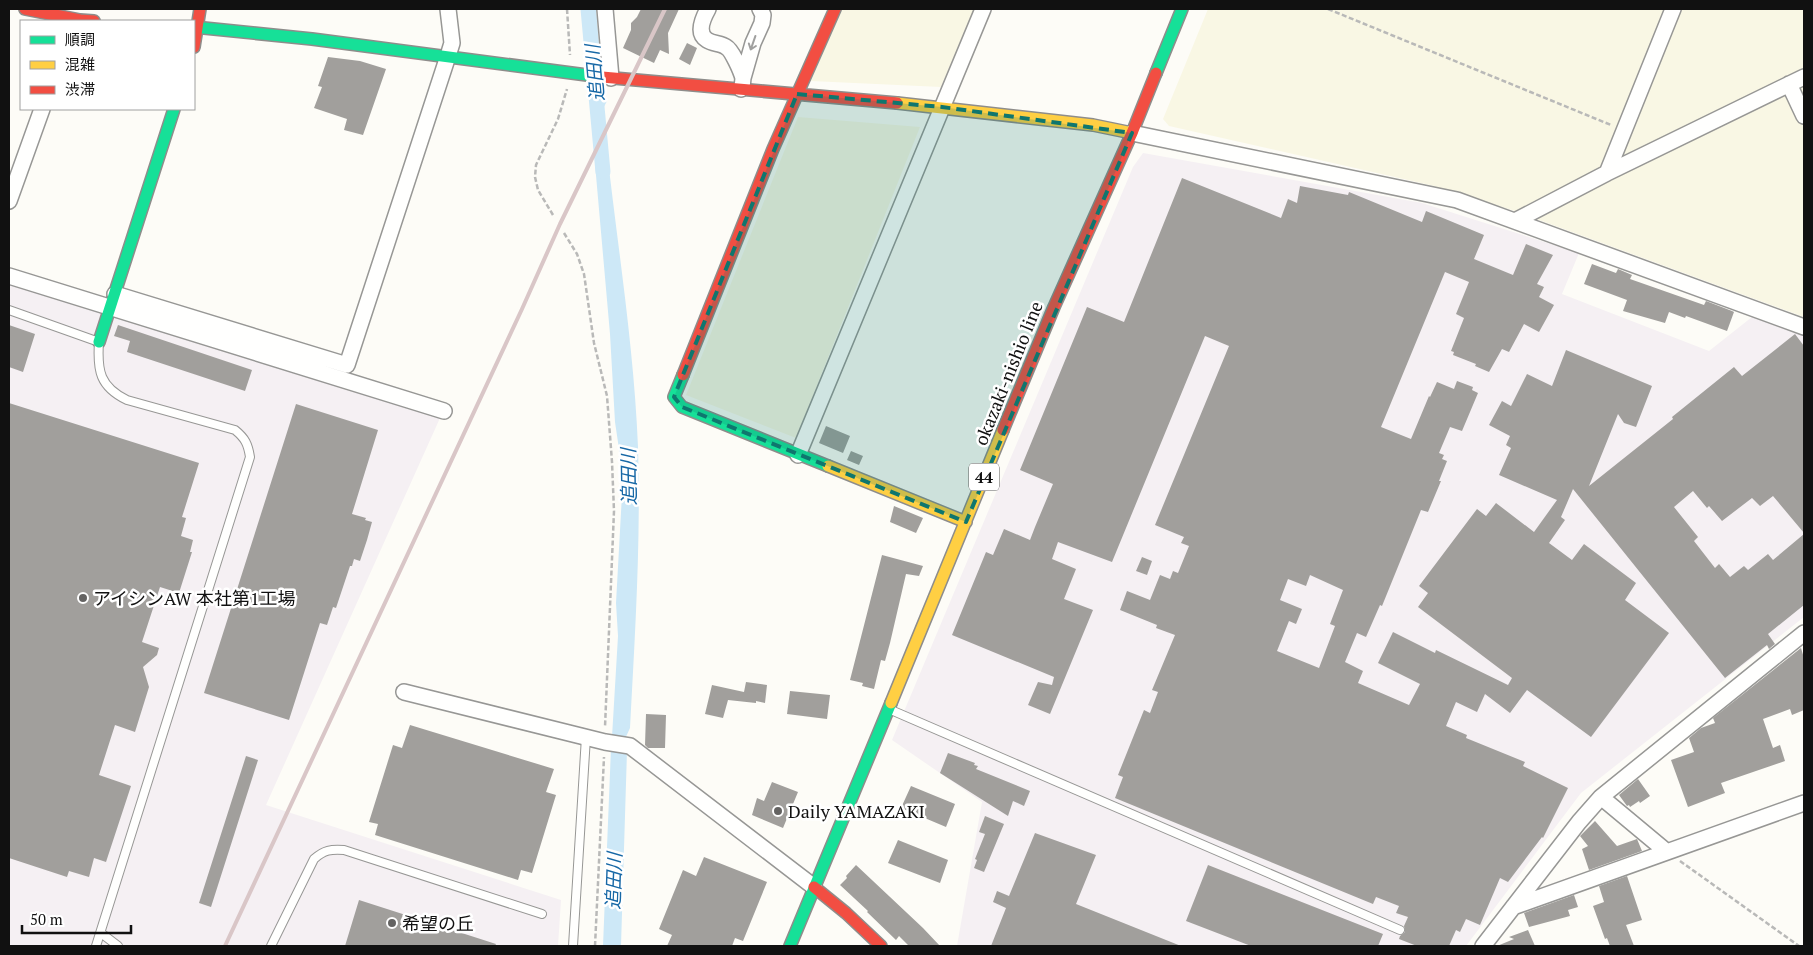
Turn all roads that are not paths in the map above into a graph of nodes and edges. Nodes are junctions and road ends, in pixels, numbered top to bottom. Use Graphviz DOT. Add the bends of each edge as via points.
graph roads {
  1 [pos="25,9"];
  2 [pos="200,9"];
  3 [pos="448,9"];
  4 [pos="605,9"];
  5 [pos="708,9"];
  6 [pos="760,9"];
  7 [pos="835,9"];
  8 [pos="983,9"];
  9 [pos="1182,9"];
  10 [pos="1673,9"];
  11 [pos="85,18"];
  12 [pos="196,27"];
  13 [pos="448,56"];
  14 [pos="608,77"];
  15 [pos="1804,77"];
  16 [pos="742,84"];
  17 [pos="1789,84"];
  18 [pos="797,94"];
  19 [pos="942,107"];
  20 [pos="42,110"];
  21 [pos="174,110"];
  22 [pos="1804,116"];
  23 [pos="1132,133"];
  24 [pos="1607,173"];
  25 [pos="9,202"];
  26 [pos="1515,221"];
  27 [pos="9,276"];
  28 [pos="112,301"];
  29 [pos="9,310"];
  30 [pos="1804,328"];
  31 [pos="99,342"];
  32 [pos="444,411"];
  33 [pos="798,455"];
  34 [pos="966,522"];
  35 [pos="1804,634"];
  36 [pos="404,692"];
  37 [pos="887,708"];
  38 [pos="586,737"];
  39 [pos="1601,797"];
  40 [pos="1804,803"];
  41 [pos="1667,852"];
  42 [pos="814,887"];
  43 [pos="1513,907"];
  44 [pos="542,914"];
  45 [pos="1400,930"];
  46 [pos="101,933"];
  47 [pos="96,946"];
  48 [pos="118,946"];
  49 [pos="271,946"];
  50 [pos="574,946"];
  51 [pos="790,946"];
  52 [pos="881,946"];
  53 [pos="1483,946"];
  1 -- 11 [label="street"];
  2 -- 12 [label="street"];
  3 -- 13 [label="street" via="452,43"];
  4 -- 14 [label="street"];
  5 -- 16 [label="street" via="701,26 703,34 707,40 731,52"];
  6 -- 16 [label="street, one-way" via="762,23"];
  7 -- 18 [label="street"];
  8 -- 19 [label="street"];
  9 -- 23 [label="street, okazaki-nishio line / 44"];
  10 -- 24 [label="street"];
  12 -- 13 [label="street"];
  13 -- 14 [label="street"];
  13 -- 28 [label="street" via="347,366"];
  14 -- 16 [label="street"];
  15 -- 17 [label="street"];
  16 -- 18 [label="street"];
  17 -- 22 [label="street"];
  17 -- 24 [label="street"];
  18 -- 19 [label="street"];
  18 -- 33 [label="street" via="674,397 682,408"];
  19 -- 23 [label="street" via="1093,125"];
  19 -- 33 [label="street"];
  20 -- 25 [label="street"];
  21 -- 28 [label="street"];
  23 -- 26 [label="street" via="1433,194"];
  23 -- 34 [label="street, okazaki-nishio line / 44" via="1054,307"];
  24 -- 26 [label="street"];
  26 -- 30 [label="street"];
  27 -- 28 [label="street"];
  28 -- 31 [label="street"];
  28 -- 32 [label="street"];
  29 -- 31 [label="lane"];
  31 -- 46 [label="lane" via="101,373 106,386 115,394 126,400 235,430 243,436 250,457"];
  33 -- 34 [label="street"];
  34 -- 37 [label="street, okazaki-nishio line / 44"];
  35 -- 39 [label="street"];
  36 -- 38 [label="street"];
  37 -- 42 [label="street, okazaki-nishio line / 44"];
  37 -- 45 [label="lane"];
  38 -- 42 [label="street" via="630,746"];
  38 -- 50 [label="lane"];
  39 -- 41 [label="street"];
  39 -- 43 [label="street"];
  40 -- 41 [label="street"];
  41 -- 43 [label="street"];
  42 -- 51 [label="street, okazaki-nishio line / 44"];
  42 -- 52 [label="street"];
  43 -- 53 [label="street"];
  44 -- 49 [label="lane" via="344,850 331,849 314,859"];
  46 -- 47 [label="lane"];
  46 -- 48 [label="lane"];
}
